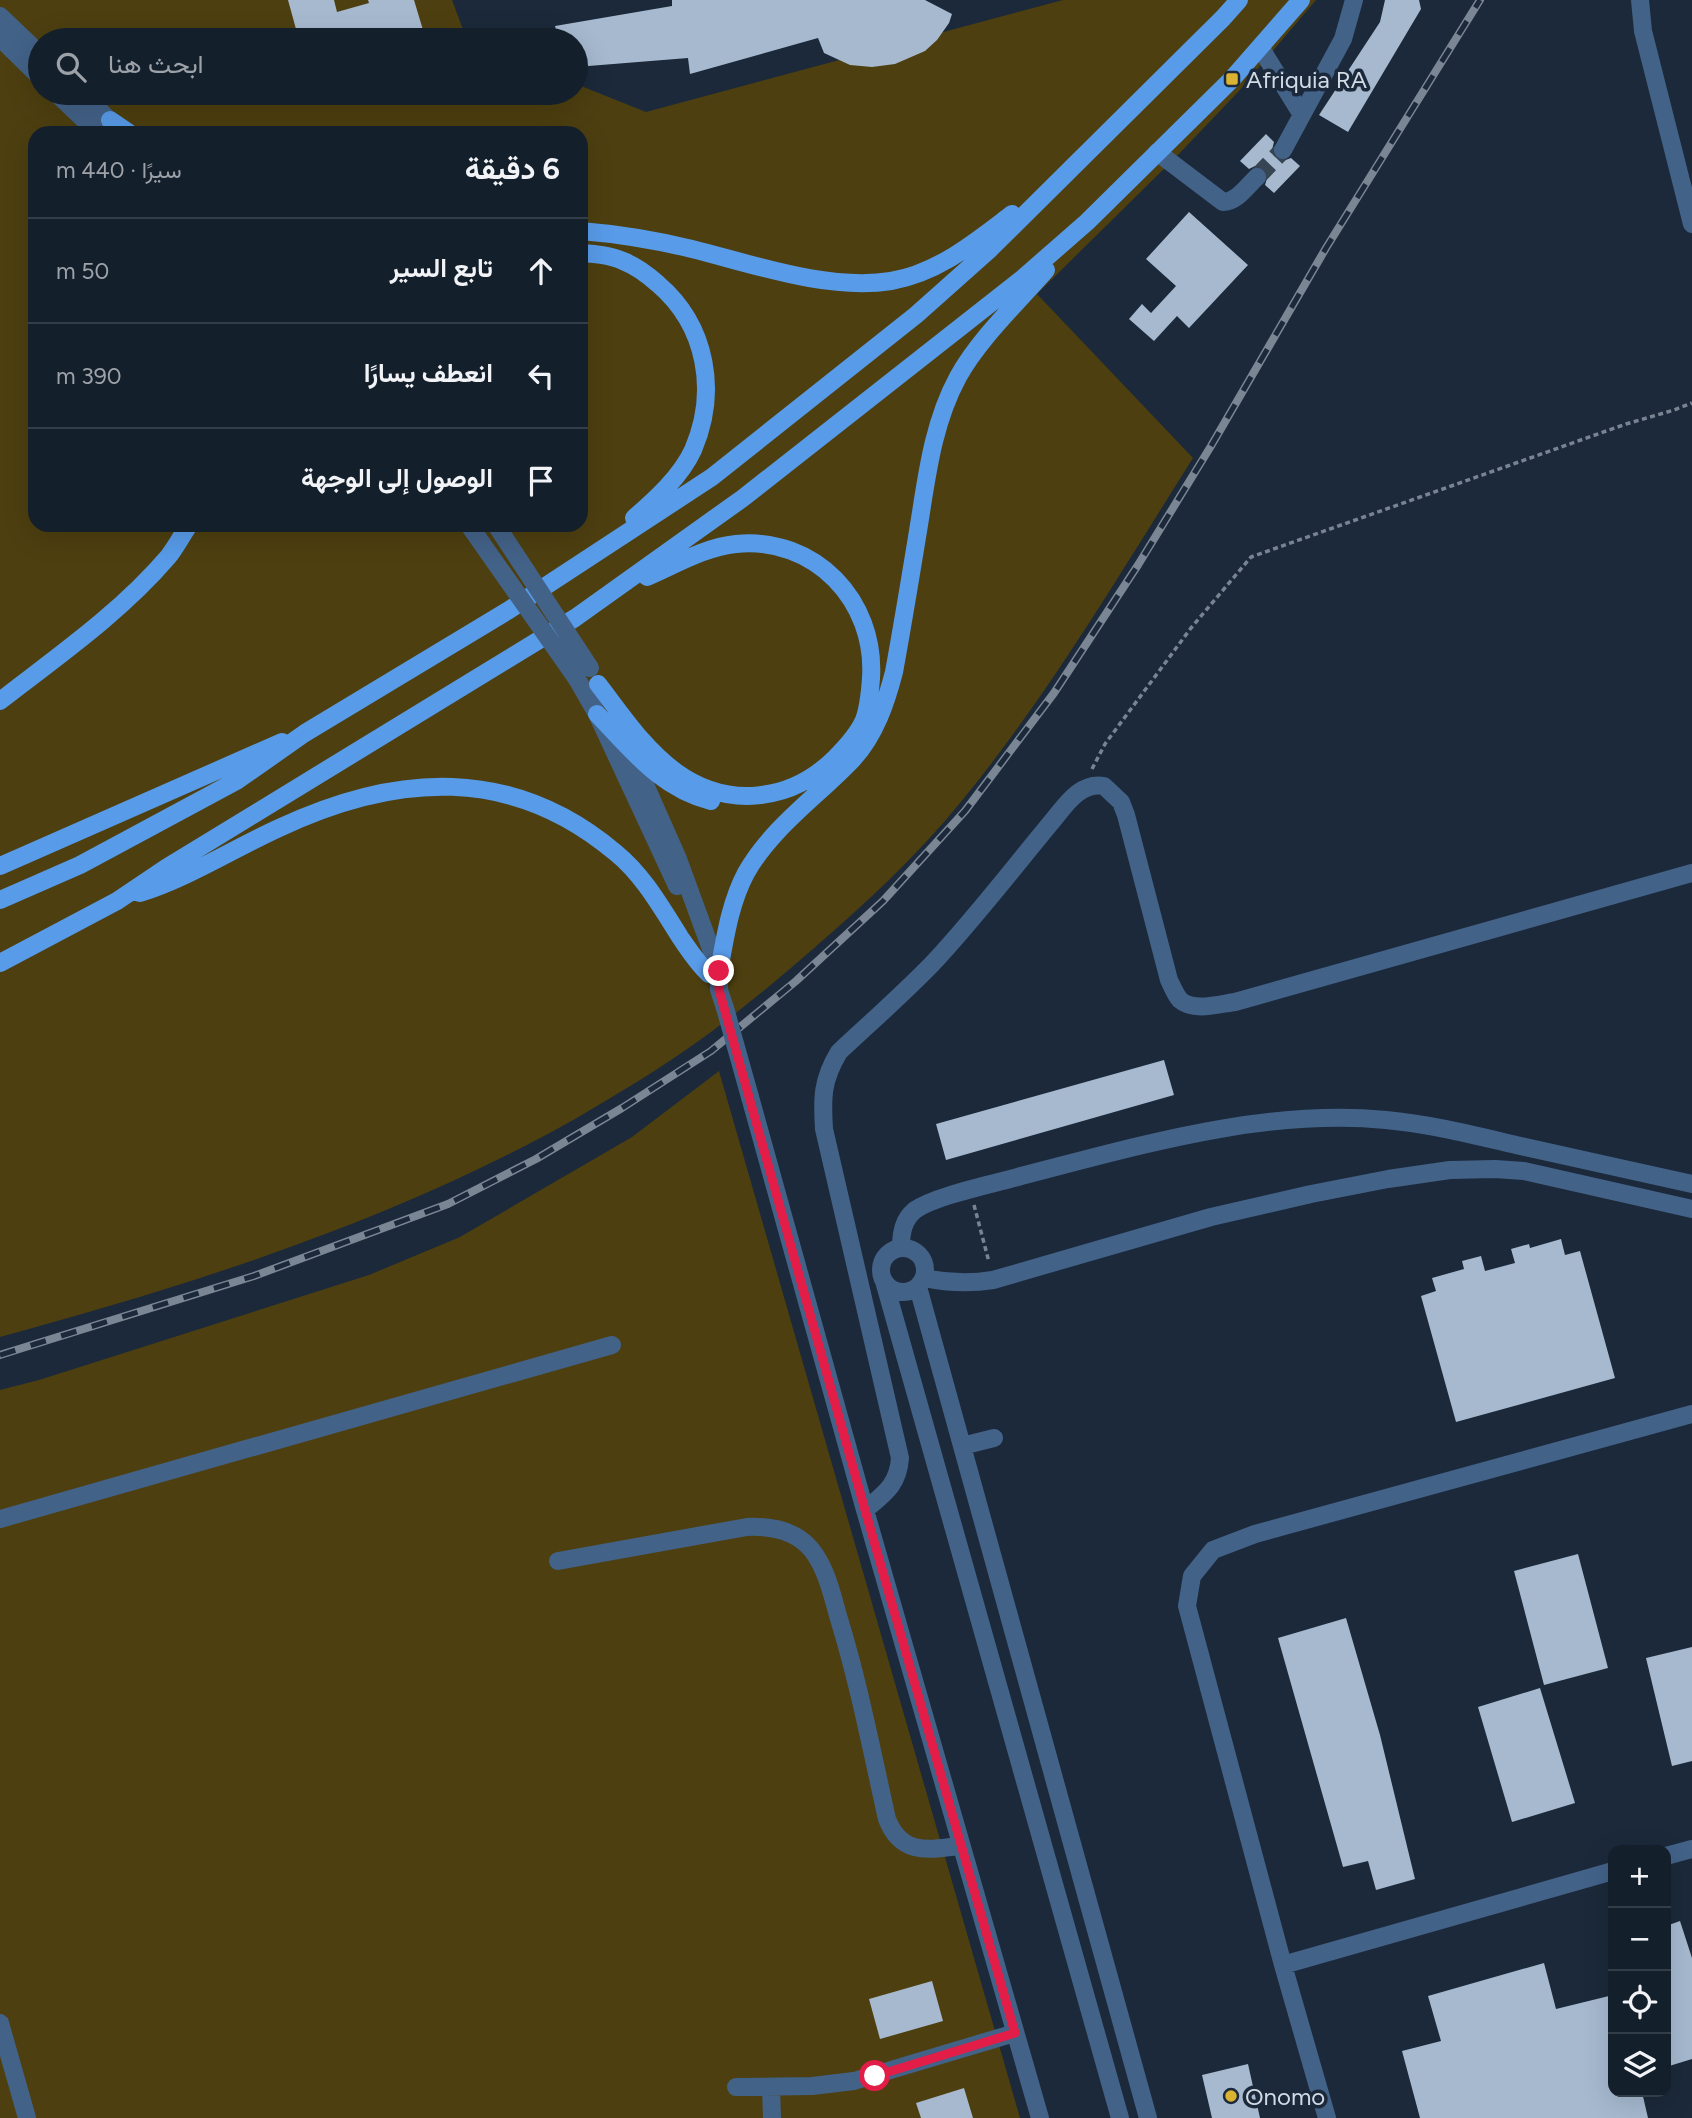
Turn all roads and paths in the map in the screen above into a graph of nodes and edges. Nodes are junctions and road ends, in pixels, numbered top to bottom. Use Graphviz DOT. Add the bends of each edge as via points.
graph roads {
  1 [pos="1239,0"];
  2 [pos="1301,0"];
  3 [pos="1354,0"];
  4 [pos="1640,0"];
  5 [pos="0,16"];
  6 [pos="0,38"];
  7 [pos="28,43"];
  8 [pos="1260,47"];
  9 [pos="28,66"];
  10 [pos="74,105"];
  11 [pos="91,105"];
  12 [pos="1302,115"];
  13 [pos="106,126"];
  14 [pos="108,126"];
  15 [pos="1283,150"];
  16 [pos="1157,152"];
  17 [pos="1068,172"];
  18 [pos="1257,177"];
  19 [pos="1087,222"];
  20 [pos="1692,224"];
  21 [pos="588,232"];
  22 [pos="588,241"];
  23 [pos="689,248"];
  24 [pos="588,254"];
  25 [pos="1692,402"];
  26 [pos="184,532"];
  27 [pos="475,532"];
  28 [pos="500,532"];
  29 [pos="595,553"];
  30 [pos="615,591"];
  31 [pos="583,673"];
  32 [pos="598,684"];
  33 [pos="0,701"];
  34 [pos="597,714"];
  35 [pos="305,733"];
  36 [pos="628,746"];
  37 [pos="1080,791"];
  38 [pos="818,792"];
  39 [pos="0,866"];
  40 [pos="1692,873"];
  41 [pos="0,900"];
  42 [pos="117,901"];
  43 [pos="0,963"];
  44 [pos="714,973"];
  45 [pos="1692,1184"];
  46 [pos="970,1190"];
  47 [pos="1692,1209"];
  48 [pos="901,1248"];
  49 [pos="993,1280"];
  50 [pos="884,1281"];
  51 [pos="921,1282"];
  52 [pos="612,1345"];
  53 [pos="1692,1414"];
  54 [pos="994,1438"];
  55 [pos="962,1446"];
  56 [pos="865,1510"];
  57 [pos="0,1518"];
  58 [pos="558,1561"];
  59 [pos="960,1846"];
  60 [pos="1692,1849"];
  61 [pos="1671,1855"];
  62 [pos="1608,1872"];
  63 [pos="1283,1965"];
  64 [pos="0,2023"];
  65 [pos="1015,2033"];
  66 [pos="736,2087"];
  67 [pos="771,2087"];
  68 [pos="27,2118"];
  69 [pos="772,2118"];
  70 [pos="1040,2118"];
  71 [pos="1120,2118"];
  72 [pos="1148,2118"];
  73 [pos="1327,2118"];
  1 -- 17 [label="main road"];
  2 -- 8 [label="main road"];
  3 -- 12 [label="street" via="1343,39"];
  4 -- 20 [label="street" via="1643,31"];
  5 -- 7 [label="street"];
  6 -- 9 [label="street"];
  8 -- 12 [label="street"];
  8 -- 16 [label="main road"];
  10 -- 13 [label="street"];
  11 -- 14 [label="street"];
  12 -- 15 [label="street"];
  16 -- 18 [label="street" via="1223,202 1235,199"];
  16 -- 19 [label="main road"];
  17 -- 23 [label="main road" via="962,252 925,271 891,281 845,282 776,272"];
  17 -- 29 [label="main road" via="916,315 712,477"];
  19 -- 30 [label="main road" via="1023,278 754,489"];
  19 -- 38 [label="main road" via="959,374 935,435 886,704 854,758"];
  21 -- 23 [label="main road"];
  22 -- 23 [label="main road"];
  24 -- 29 [label="main road" via="623,261 645,272 666,291 695,332 706,376 701,428 680,472"];
  25 -- 37 [label="path" via="1251,557 1191,628 1105,744"];
  26 -- 33 [label="main road" via="170,554 111,614"];
  27 -- 31 [label="street, bridge"];
  28 -- 31 [label="street, bridge"];
  29 -- 35 [label="main road"];
  30 -- 32 [label="main road" via="703,552 735,544 767,543 799,553 827,570 845,588 858,611 868,638 870,695 863,721 824,769 789,790 747,796 726,794 677,773 652,752"];
  30 -- 42 [label="main road"];
  31 -- 32 [label="street"];
  31 -- 34 [label="street"];
  32 -- 36 [label="street"];
  34 -- 36 [label="main road"];
  34 -- 44 [label="street"];
  35 -- 39 [label="main road"];
  35 -- 41 [label="main road" via="219,791"];
  36 -- 38 [label="main road" via="670,784 717,802 775,804"];
  36 -- 44 [label="street" via="678,859"];
  37 -- 40 [label="street" via="1104,786 1121,802 1169,980 1180,999 1196,1006 1236,1002"];
  37 -- 56 [label="street" via="932,964 839,1052 829,1069 824,1129 900,1458 895,1481"];
  38 -- 44 [label="main road" via="747,872 732,906"];
  42 -- 43 [label="main road"];
  42 -- 44 [label="main road" via="155,889 280,827 340,804 414,788 484,789 541,805 618,854 645,883 696,961"];
  44 -- 56 [label="street, bridge"];
  45 -- 46 [label="street" via="1452,1130 1385,1120 1301,1118 1192,1134"];
  46 -- 48 [label="street" via="913,1212 905,1222"];
  46 -- 49 [label="path"];
  47 -- 49 [label="street" via="1524,1171 1450,1170 1211,1217"];
  48 -- 50 [label="street" via="883,1260"];
  48 -- 51 [label="street" via="921,1257 925,1271"];
  49 -- 51 [label="street"];
  50 -- 51 [label="street" via="900,1291 909,1291"];
  50 -- 71 [label="street"];
  51 -- 55 [label="street"];
  52 -- 57 [label="street"];
  53 -- 63 [label="street" via="1255,1535 1213,1550 1192,1576 1187,1606"];
  54 -- 55 [label="street"];
  55 -- 72 [label="street"];
  56 -- 59 [label="street"];
  58 -- 59 [label="street" via="747,1527 782,1530 810,1547 830,1585 853,1665 891,1831 920,1849"];
  59 -- 65 [label="street"];
  60 -- 61 [label="street"];
  62 -- 63 [label="street"];
  63 -- 73 [label="street"];
  64 -- 68 [label="street"];
  65 -- 67 [label="street" via="854,2081"];
  65 -- 70 [label="street"];
  66 -- 67 [label="street"];
  67 -- 69 [label="street"];
}
